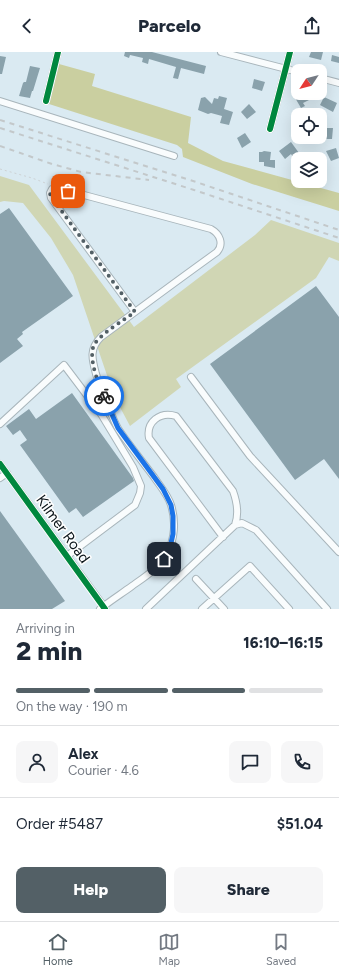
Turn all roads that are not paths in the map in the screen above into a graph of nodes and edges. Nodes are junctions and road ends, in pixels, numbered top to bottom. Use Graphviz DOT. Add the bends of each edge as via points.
graph roads {
  1 [pos="58,52"];
  2 [pos="221,52"];
  3 [pos="290,52"];
  4 [pos="286,69"];
  5 [pos="291,70"];
  6 [pos="327,80"];
  7 [pos="339,83"];
  8 [pos="0,101"];
  9 [pos="46,102"];
  10 [pos="270,129"];
  11 [pos="174,156"];
  12 [pos="135,312"];
  13 [pos="191,377"];
  14 [pos="0,424"];
  15 [pos="0,464"];
  16 [pos="7,473"];
  17 [pos="0,478"];
  18 [pos="235,525"];
  19 [pos="223,536"];
  20 [pos="339,552"];
  21 [pos="67,556"];
  22 [pos="196,579"];
  23 [pos="214,598"];
  24 [pos="103,608"];
  25 [pos="146,609"];
  26 [pos="202,609"];
  27 [pos="224,609"];
  28 [pos="289,609"];
  29 [pos="327,609"];
  1 -- 9 [label="street"];
  2 -- 4 [label="street"];
  3 -- 4 [label="street"];
  4 -- 5 [label="street"];
  4 -- 10 [label="street"];
  6 -- 7 [label="street"];
  8 -- 11 [label="street"];
  12 -- 12 [label="street" via="217,252 220,248 219,235 211,229 58,188 52,189 51,198"];
  12 -- 24 [label="street" via="97,340 93,350 93,361 101,390 118,428 168,498 173,516 173,534 164,559 154,570"];
  13 -- 20 [label="street" via="250,456"];
  14 -- 21 [label="street" via="64,365 101,414 133,467 141,486 135,505"];
  15 -- 16 [label="street, Kilmer Road"];
  16 -- 17 [label="street"];
  16 -- 21 [label="street, Kilmer Road"];
  18 -- 19 [label="street"];
  18 -- 19 [label="street" via="237,512 233,491 176,416 159,416 150,426 149,438"];
  18 -- 29 [label="street" via="242,523 256,530"];
  19 -- 25 [label="street"];
  21 -- 24 [label="street, Kilmer Road"];
  22 -- 23 [label="street"];
  23 -- 26 [label="street"];
  23 -- 27 [label="street"];
  23 -- 28 [label="street" via="250,566"];
}
